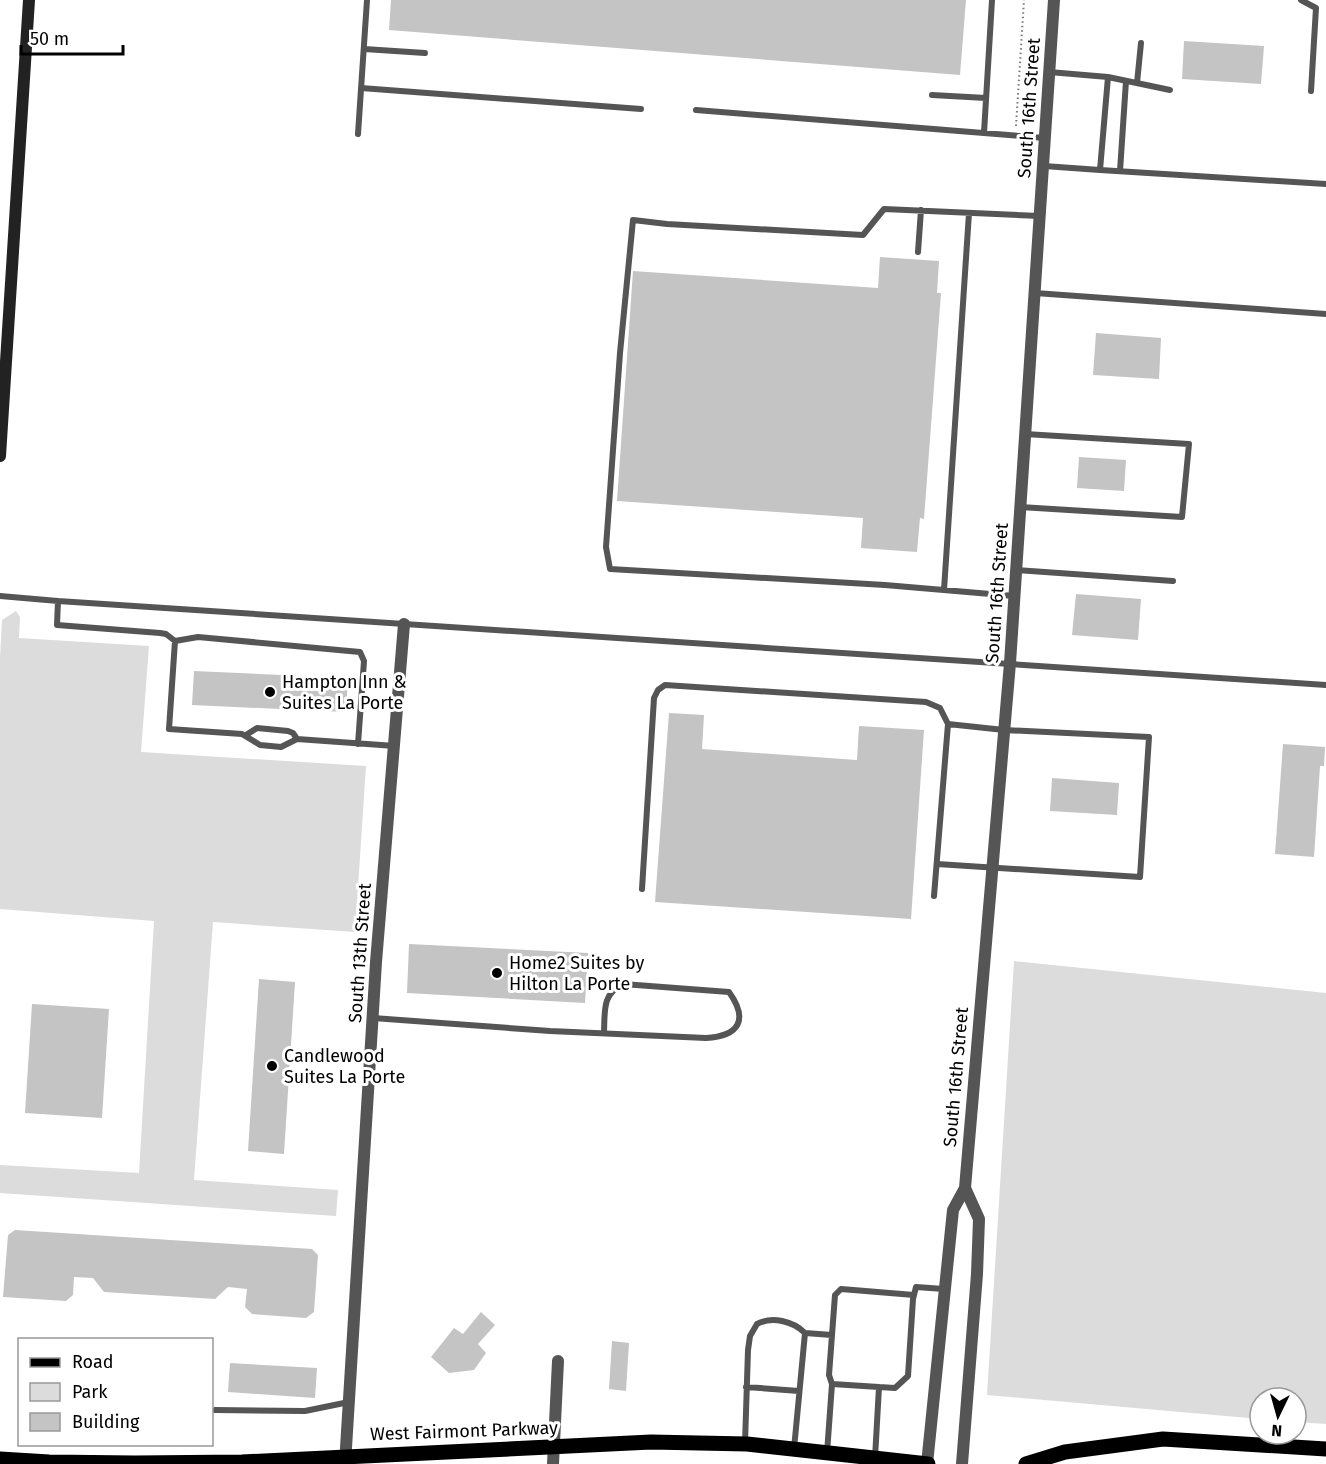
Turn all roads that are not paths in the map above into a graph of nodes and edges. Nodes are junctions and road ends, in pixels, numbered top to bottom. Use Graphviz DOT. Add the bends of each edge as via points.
graph roads {
  1 [pos="29,0"];
  2 [pos="367,0"];
  3 [pos="992,0"];
  4 [pos="1054,0"];
  5 [pos="1301,0"];
  6 [pos="1141,43"];
  7 [pos="364,49"];
  8 [pos="425,53"];
  9 [pos="1049,72"];
  10 [pos="1108,77"];
  11 [pos="1126,81"];
  12 [pos="1137,83"];
  13 [pos="361,88"];
  14 [pos="1170,90"];
  15 [pos="1311,91"];
  16 [pos="932,95"];
  17 [pos="986,98"];
  18 [pos="641,109"];
  19 [pos="696,110"];
  20 [pos="984,133"];
  21 [pos="358,134"];
  22 [pos="1045,138"];
  23 [pos="1043,166"];
  24 [pos="1100,170"];
  25 [pos="1120,171"];
  26 [pos="1326,184"];
  27 [pos="921,210"];
  28 [pos="969,213"];
  29 [pos="1040,216"];
  30 [pos="918,252"];
  31 [pos="1035,293"];
  32 [pos="1326,314"];
  33 [pos="1025,434"];
  34 [pos="0,456"];
  35 [pos="1020,507"];
  36 [pos="1016,570"];
  37 [pos="1173,581"];
  38 [pos="944,590"];
  39 [pos="0,596"];
  40 [pos="1014,596"];
  41 [pos="58,601"];
  42 [pos="404,624"];
  43 [pos="175,641"];
  44 [pos="1010,663"];
  45 [pos="1326,685"];
  46 [pos="948,724"];
  47 [pos="1004,730"];
  48 [pos="246,735"];
  49 [pos="297,739"];
  50 [pos="358,744"];
  51 [pos="394,746"];
  52 [pos="937,864"];
  53 [pos="992,868"];
  54 [pos="642,889"];
  55 [pos="934,896"];
  56 [pos="373,1018"];
  57 [pos="604,1032"];
  58 [pos="965,1188"];
  59 [pos="945,1289"];
  60 [pos="914,1295"];
  61 [pos="805,1333"];
  62 [pos="832,1335"];
  63 [pos="558,1361"];
  64 [pos="832,1383"];
  65 [pos="746,1387"];
  66 [pos="879,1387"];
  67 [pos="799,1391"];
  68 [pos="349,1402"];
  69 [pos="215,1410"];
  70 [pos="745,1444"];
  71 [pos="554,1447"];
  72 [pos="794,1449"];
  73 [pos="1326,1449"];
  74 [pos="827,1453"];
  75 [pos="875,1458"];
  76 [pos="0,1459"];
  77 [pos="346,1460"];
  78 [pos="553,1464"];
  79 [pos="928,1464"];
  80 [pos="962,1464"];
  81 [pos="1026,1464"];
  1 -- 34 [label="main road"];
  2 -- 7 [label="lane"];
  3 -- 17 [label="lane"];
  4 -- 9 [label="street, South 16th Street"];
  5 -- 15 [label="lane" via="1316,8"];
  6 -- 12 [label="lane"];
  7 -- 8 [label="lane"];
  7 -- 13 [label="lane"];
  9 -- 10 [label="lane"];
  9 -- 22 [label="street, South 16th Street"];
  10 -- 11 [label="lane"];
  10 -- 24 [label="lane"];
  11 -- 12 [label="lane"];
  11 -- 25 [label="lane"];
  12 -- 14 [label="lane"];
  13 -- 18 [label="lane"];
  13 -- 21 [label="lane"];
  16 -- 17 [label="lane"];
  17 -- 20 [label="lane"];
  19 -- 20 [label="lane"];
  20 -- 22 [label="lane"];
  22 -- 23 [label="street, South 16th Street"];
  23 -- 24 [label="lane"];
  23 -- 29 [label="street, South 16th Street"];
  24 -- 25 [label="lane"];
  25 -- 26 [label="lane"];
  27 -- 28 [label="lane"];
  27 -- 30 [label="lane"];
  27 -- 38 [label="lane" via="884,209 863,235 633,220 606,547 610,569"];
  28 -- 29 [label="lane"];
  28 -- 38 [label="lane"];
  29 -- 31 [label="street, South 16th Street"];
  31 -- 32 [label="lane"];
  31 -- 33 [label="street, South 16th Street"];
  33 -- 35 [label="street, South 16th Street"];
  33 -- 35 [label="lane" via="1189,444 1182,517"];
  35 -- 36 [label="street, South 16th Street"];
  36 -- 37 [label="lane"];
  36 -- 40 [label="street, South 16th Street"];
  38 -- 40 [label="lane"];
  39 -- 41 [label="lane"];
  40 -- 44 [label="street, South 16th Street"];
  41 -- 42 [label="lane"];
  41 -- 43 [label="lane" via="57,625 160,633"];
  42 -- 44 [label="lane"];
  42 -- 51 [label="street, South 13th Street"];
  43 -- 48 [label="lane" via="169,729"];
  43 -- 50 [label="lane" via="198,637 360,652 364,661"];
  44 -- 45 [label="lane"];
  44 -- 47 [label="street, South 16th Street"];
  46 -- 47 [label="lane"];
  46 -- 52 [label="lane"];
  46 -- 54 [label="lane" via="940,708 926,702 665,685 654,698"];
  47 -- 53 [label="street, South 16th Street"];
  47 -- 53 [label="lane" via="1149,737 1140,878"];
  48 -- 49 [label="lane" via="260,745 281,747"];
  48 -- 49 [label="lane" via="257,728 288,731"];
  49 -- 50 [label="lane"];
  50 -- 51 [label="lane"];
  51 -- 56 [label="street, South 13th Street"];
  52 -- 53 [label="lane"];
  52 -- 55 [label="lane"];
  53 -- 58 [label="street, South 16th Street"];
  56 -- 57 [label="lane"];
  56 -- 68 [label="street, South 13th Street"];
  57 -- 57 [label="lane" via="724,1037 734,1032 739,1010 729,992 623,984 609,995"];
  58 -- 59 [label="street, South 16th Street" via="953,1210"];
  58 -- 80 [label="street" via="980,1219"];
  59 -- 60 [label="lane" via="916,1287"];
  59 -- 79 [label="street, South 16th Street"];
  60 -- 62 [label="lane" via="841,1289 835,1295"];
  60 -- 66 [label="lane" via="908,1376 895,1388"];
  61 -- 62 [label="lane"];
  61 -- 65 [label="lane" via="781,1321 758,1324 750,1336"];
  61 -- 67 [label="lane"];
  62 -- 64 [label="lane"];
  63 -- 71 [label="street"];
  64 -- 66 [label="lane"];
  64 -- 74 [label="lane"];
  65 -- 67 [label="lane"];
  65 -- 70 [label="lane"];
  66 -- 75 [label="lane"];
  67 -- 72 [label="lane"];
  68 -- 69 [label="lane" via="305,1411"];
  68 -- 77 [label="street, South 13th Street"];
  70 -- 71 [label="main road, West Fairmont Parkway" via="651,1442"];
  70 -- 72 [label="main road, West Fairmont Parkway"];
  71 -- 77 [label="main road, West Fairmont Parkway"];
  71 -- 78 [label="street"];
  72 -- 74 [label="main road, West Fairmont Parkway"];
  73 -- 81 [label="main road" via="1163,1439 1065,1452"];
  74 -- 75 [label="main road, West Fairmont Parkway"];
  75 -- 79 [label="main road, West Fairmont Parkway"];
  76 -- 77 [label="main road, West Fairmont Parkway" via="135,1463"];
}
